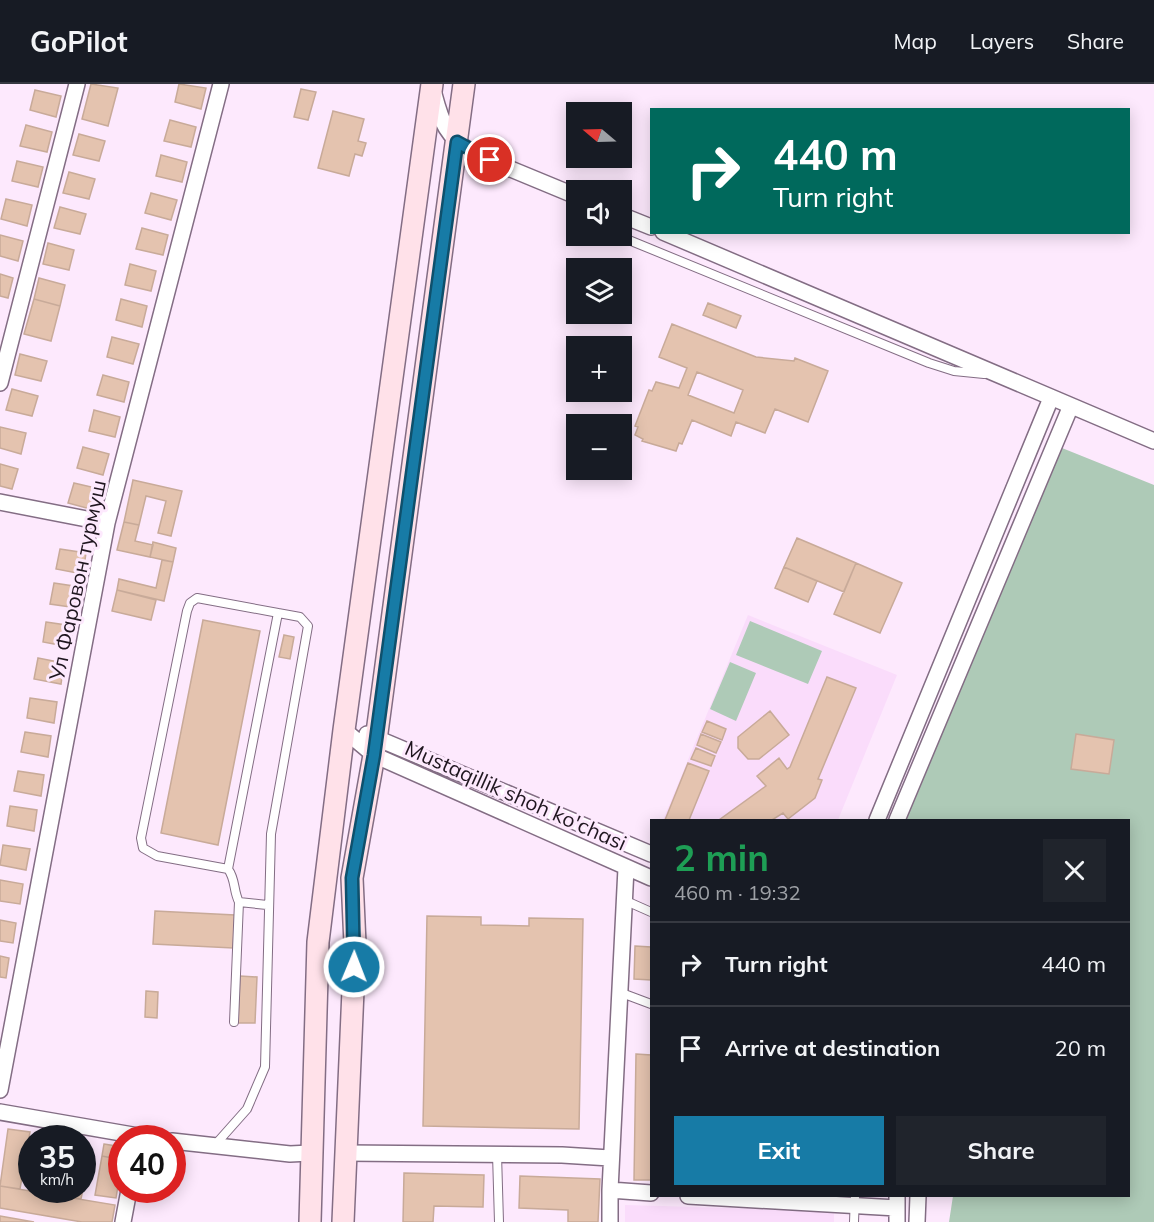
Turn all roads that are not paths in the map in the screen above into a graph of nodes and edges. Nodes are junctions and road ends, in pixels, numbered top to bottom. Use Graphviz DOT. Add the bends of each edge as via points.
graph roads {
  1 [pos="77,84"];
  2 [pos="221,84"];
  3 [pos="464,84"];
  4 [pos="432,85"];
  5 [pos="457,142"];
  6 [pos="566,192"];
  7 [pos="632,219"];
  8 [pos="650,227"];
  9 [pos="668,234"];
  10 [pos="632,241"];
  11 [pos="997,375"];
  12 [pos="0,383"];
  13 [pos="1051,398"];
  14 [pos="1070,408"];
  15 [pos="1154,441"];
  16 [pos="0,502"];
  17 [pos="107,524"];
  18 [pos="278,613"];
  19 [pos="344,730"];
  20 [pos="375,745"];
  21 [pos="336,792"];
  22 [pos="364,809"];
  23 [pos="877,819"];
  24 [pos="897,819"];
  25 [pos="650,854"];
  26 [pos="626,868"];
  27 [pos="228,869"];
  28 [pos="650,878"];
  29 [pos="624,900"];
  30 [pos="239,902"];
  31 [pos="267,905"];
  32 [pos="650,912"];
  33 [pos="619,992"];
  34 [pos="650,1004"];
  35 [pos="234,1022"];
  36 [pos="0,1090"];
  37 [pos="0,1112"];
  38 [pos="108,1132"];
  39 [pos="186,1143"];
  40 [pos="214,1146"];
  41 [pos="310,1153"];
  42 [pos="345,1153"];
  43 [pos="497,1154"];
  44 [pos="610,1158"];
  45 [pos="610,1190"];
  46 [pos="650,1193"];
  47 [pos="733,1197"];
  48 [pos="918,1197"];
  49 [pos="778,1198"];
  50 [pos="855,1200"];
  51 [pos="127,1203"];
  52 [pos="897,1208"];
  53 [pos="123,1222"];
  54 [pos="310,1222"];
  55 [pos="343,1222"];
  56 [pos="499,1222"];
  57 [pos="610,1222"];
  58 [pos="854,1222"];
  59 [pos="917,1222"];
  1 -- 12 [label="street"];
  2 -- 17 [label="street, Ул Фаровон турмуш"];
  3 -- 5 [label="street"];
  4 -- 5 [label="street" via="443,126"];
  4 -- 19 [label="street"];
  5 -- 6 [label="street" via="472,153"];
  5 -- 20 [label="street"];
  7 -- 8 [label="street"];
  9 -- 11 [label="street"];
  10 -- 11 [label="lane" via="929,363"];
  11 -- 13 [label="street"];
  13 -- 14 [label="street"];
  13 -- 23 [label="street"];
  14 -- 15 [label="street"];
  14 -- 24 [label="street"];
  16 -- 17 [label="street"];
  17 -- 36 [label="street, Ул Фаровон турмуш"];
  18 -- 27 [label="lane"];
  18 -- 27 [label="lane" via="205,598 190,603 141,838 148,854"];
  18 -- 31 [label="lane" via="300,617 308,626 270,834"];
  19 -- 20 [label="street, Mustaqillik shoh ko'chasi"];
  19 -- 21 [label="street"];
  20 -- 22 [label="street"];
  20 -- 25 [label="street, Mustaqillik shoh ko'chasi"];
  20 -- 26 [label="street, Mustaqillik shoh ko'chasi"];
  21 -- 22 [label="street" via="352,790 362,799"];
  21 -- 41 [label="street" via="318,942"];
  22 -- 42 [label="street" via="352,878 354,944"];
  26 -- 28 [label="street, Mustaqillik shoh ko'chasi"];
  26 -- 29 [label="street"];
  27 -- 30 [label="lane" via="235,878 234,893"];
  29 -- 32 [label="lane"];
  29 -- 33 [label="street"];
  30 -- 31 [label="lane"];
  30 -- 35 [label="lane"];
  31 -- 40 [label="lane" via="264,1067 247,1109"];
  33 -- 34 [label="lane"];
  33 -- 44 [label="street"];
  37 -- 38 [label="street"];
  39 -- 40 [label="street"];
  40 -- 41 [label="street"];
  41 -- 54 [label="street"];
  42 -- 43 [label="street"];
  42 -- 55 [label="street"];
  43 -- 44 [label="street"];
  43 -- 56 [label="lane"];
  44 -- 45 [label="street"];
  45 -- 46 [label="street"];
  45 -- 57 [label="street"];
  47 -- 49 [label="street"];
  48 -- 59 [label="street"];
  49 -- 50 [label="street"];
  50 -- 52 [label="street"];
  50 -- 58 [label="lane"];
  51 -- 53 [label="street"];
}
